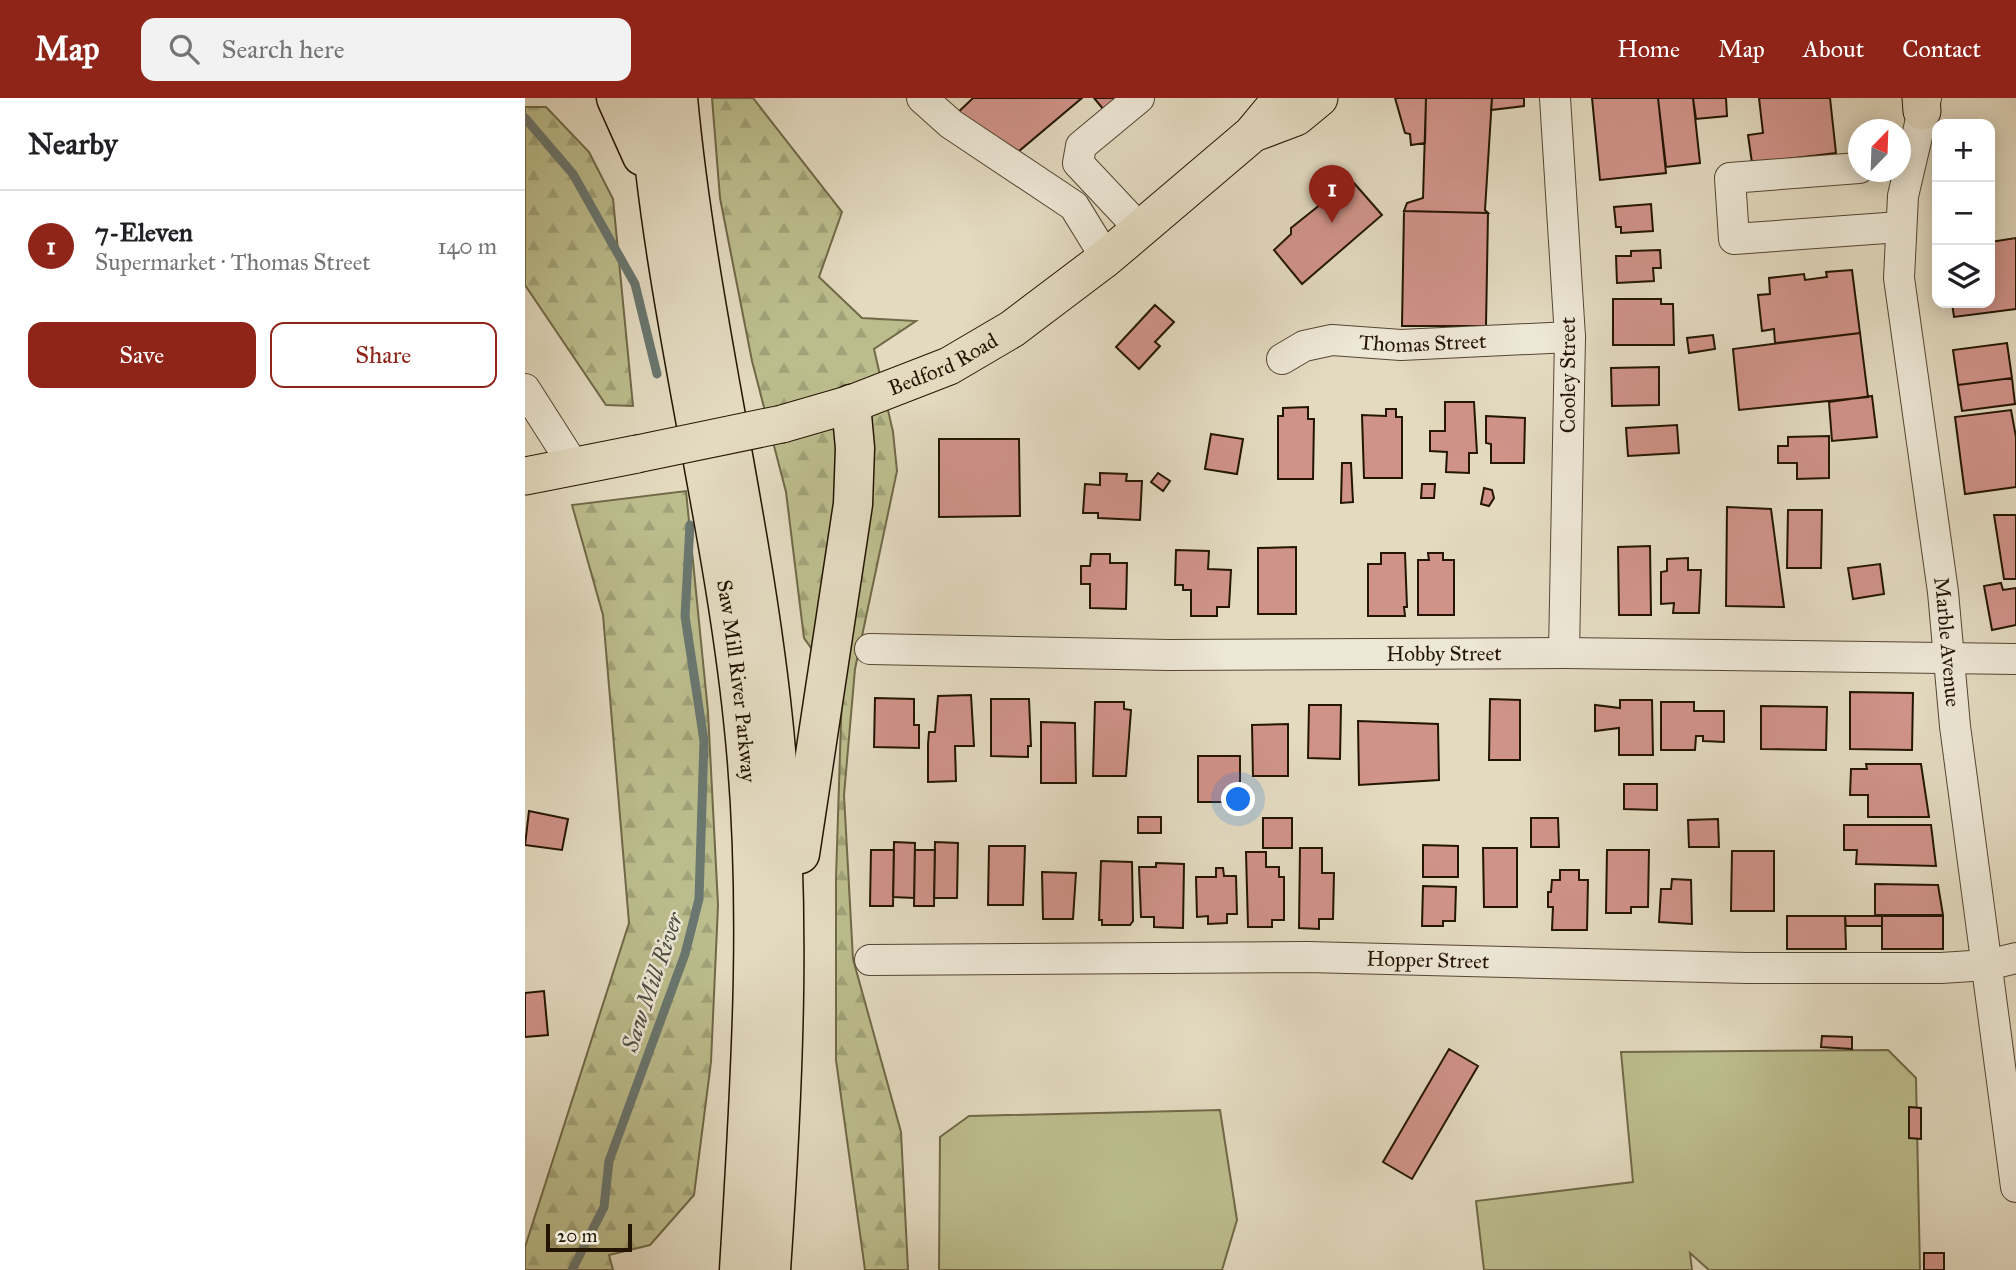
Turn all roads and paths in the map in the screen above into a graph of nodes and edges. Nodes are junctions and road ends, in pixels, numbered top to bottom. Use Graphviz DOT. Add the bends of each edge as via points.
graph roads {
  1 [pos="616,98"];
  2 [pos="648,98"];
  3 [pos="678,98"];
  4 [pos="922,98"];
  5 [pos="1139,98"];
  6 [pos="1319,98"];
  7 [pos="1555,98"];
  8 [pos="1923,102"];
  9 [pos="1269,111"];
  10 [pos="1911,142"];
  11 [pos="1848,169"];
  12 [pos="1903,182"];
  13 [pos="659,207"];
  14 [pos="1900,227"];
  15 [pos="1140,229"];
  16 [pos="1106,258"];
  17 [pos="1570,337"];
  18 [pos="1282,359"];
  19 [pos="525,389"];
  20 [pos="851,404"];
  21 [pos="574,466"];
  22 [pos="525,476"];
  23 [pos="870,649"];
  24 [pos="1565,653"];
  25 [pos="1947,658"];
  26 [pos="2016,659"];
  27 [pos="2016,958"];
  28 [pos="870,960"];
  29 [pos="785,963"];
  30 [pos="1987,965"];
  31 [pos="2016,1187"];
  32 [pos="739,1270"];
  33 [pos="771,1270"];
  1 -- 13 [label="highway" via="636,139"];
  2 -- 13 [label="highway, Saw Mill River Parkway"];
  3 -- 29 [label="highway, Saw Mill River Parkway" via="702,294 765,651 781,806"];
  4 -- 16 [label="street" via="951,124 1073,206"];
  5 -- 15 [label="street" via="1081,146 1078,163"];
  6 -- 9 [label="main road, Bedford Road" via="1296,117"];
  7 -- 17 [label="street, Cooley Street"];
  8 -- 10 [label="street, Marble Avenue"];
  9 -- 15 [label="main road, Bedford Road"];
  11 -- 14 [label="street" via="1730,178 1734,239"];
  12 -- 14 [label="street, Marble Avenue"];
  13 -- 32 [label="highway, Saw Mill River Parkway" via="722,565 748,766 754,973"];
  14 -- 25 [label="street, Marble Avenue" via="1904,325 1943,592"];
  15 -- 16 [label="main road, Bedford Road"];
  16 -- 20 [label="main road, Bedford Road" via="1012,329 965,358"];
  17 -- 18 [label="street, Thomas Street" via="1401,345 1332,340 1304,346"];
  17 -- 24 [label="street, Cooley Street"];
  19 -- 21 [label="street"];
  20 -- 21 [label="main road, Bedford Road, bridge" via="782,424"];
  20 -- 29 [label="highway" via="853,504"];
  21 -- 22 [label="main road, Bedford Road"];
  23 -- 24 [label="street, Hobby Street" via="1169,655"];
  24 -- 25 [label="street, Hobby Street"];
  25 -- 26 [label="street, Hobby Street"];
  25 -- 30 [label="street, Marble Avenue"];
  27 -- 30 [label="street, Hopper Street"];
  28 -- 30 [label="street, Hopper Street" via="1307,957 1747,968"];
  29 -- 33 [label="highway, Saw Mill River Parkway"];
  30 -- 31 [label="street, Marble Avenue"];
}
